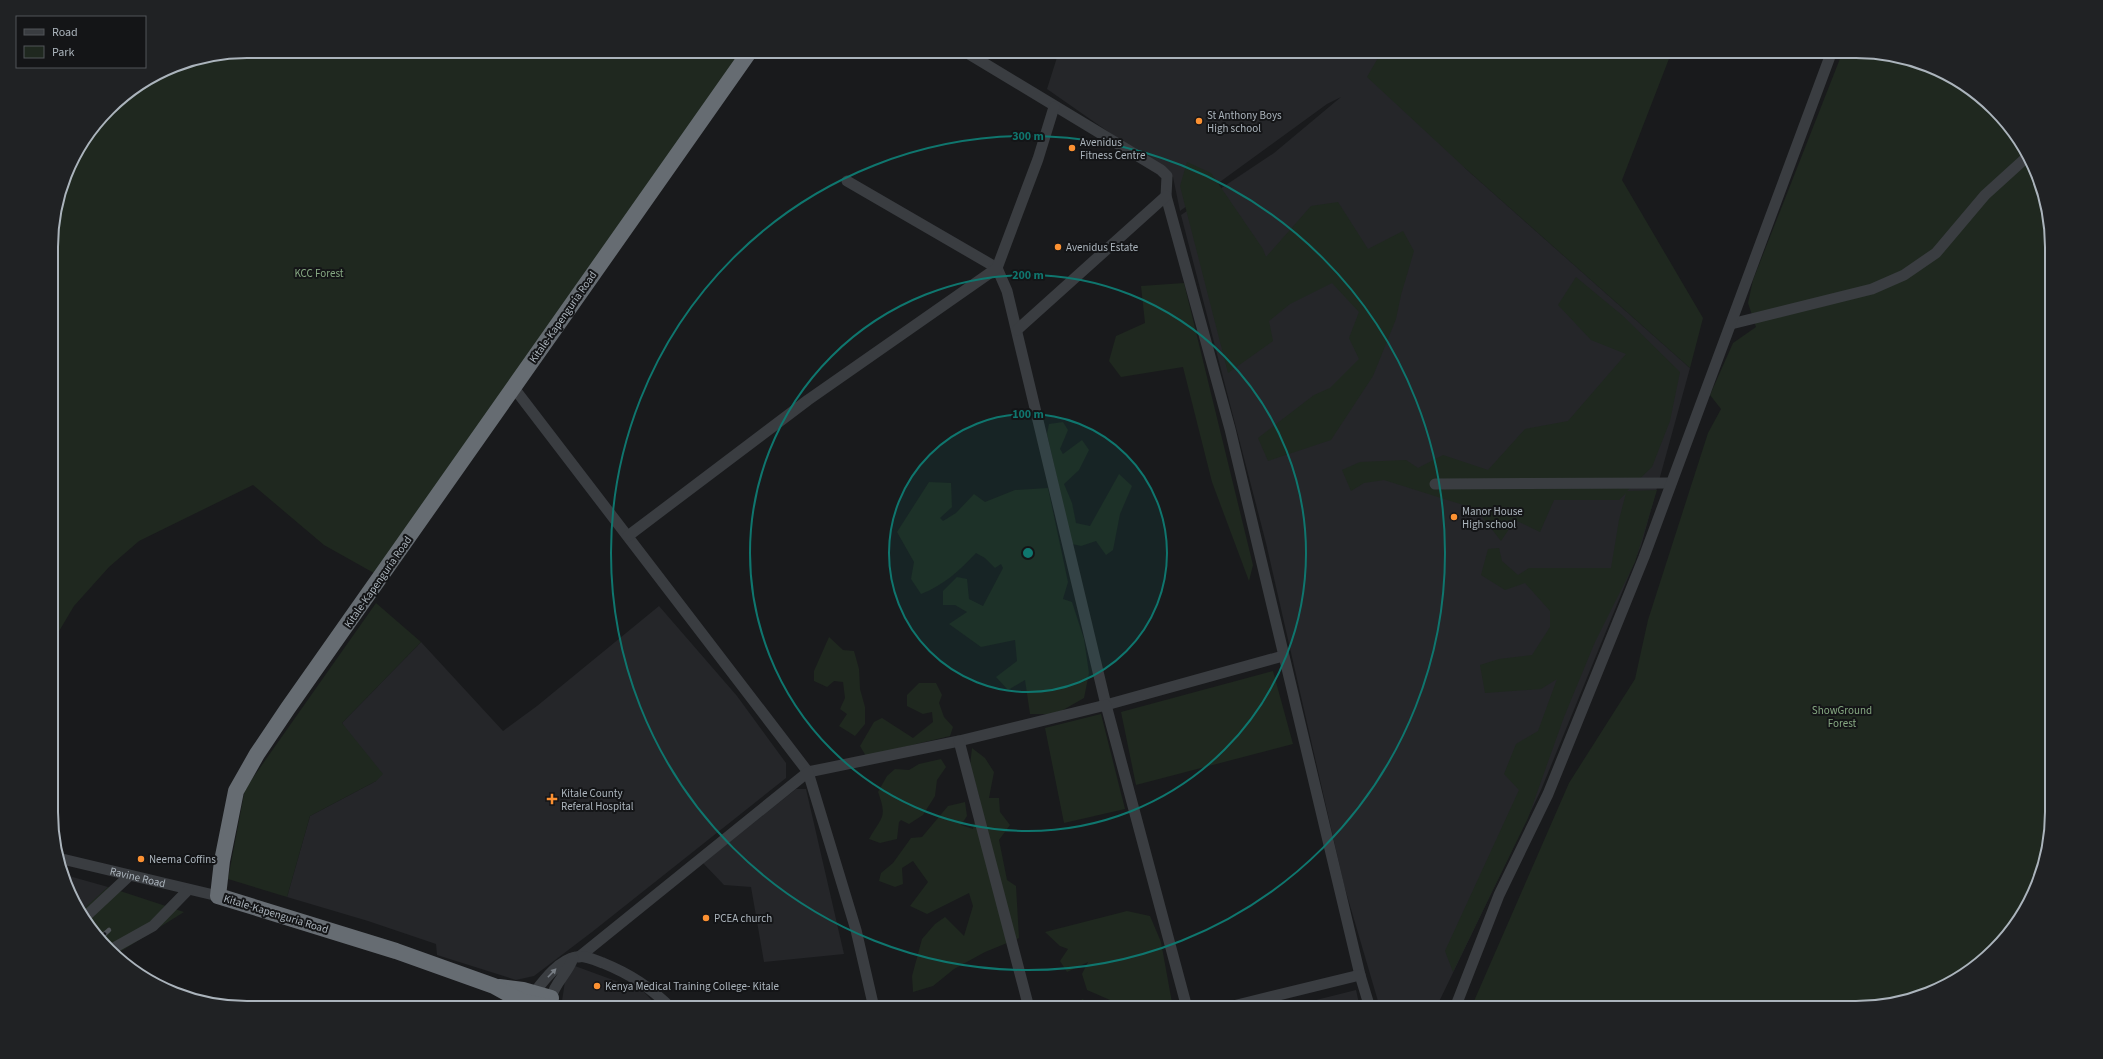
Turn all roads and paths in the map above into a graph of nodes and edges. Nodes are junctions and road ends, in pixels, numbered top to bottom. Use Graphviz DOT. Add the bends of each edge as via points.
graph roads {
  1 [pos="745,58"];
  2 [pos="975,58"];
  3 [pos="1829,58"];
  4 [pos="1054,107"];
  5 [pos="2024,160"];
  6 [pos="847,181"];
  7 [pos="1166,196"];
  8 [pos="997,268"];
  9 [pos="1731,324"];
  10 [pos="1017,330"];
  11 [pos="514,388"];
  12 [pos="1672,483"];
  13 [pos="1434,484"];
  14 [pos="628,536"];
  15 [pos="1283,656"];
  16 [pos="1106,705"];
  17 [pos="959,741"];
  18 [pos="808,772"];
  19 [pos="64,859"];
  20 [pos="129,876"];
  21 [pos="188,890"];
  22 [pos="218,896"];
  23 [pos="88,914"];
  24 [pos="115,947"];
  25 [pos="576,958"];
  26 [pos="1360,975"];
  27 [pos="525,1001"];
  28 [pos="543,1001"];
  29 [pos="544,1001"];
  30 [pos="664,1001"];
  31 [pos="872,1001"];
  32 [pos="1027,1001"];
  33 [pos="1185,1001"];
  34 [pos="1254,1001"];
  35 [pos="1368,1001"];
  36 [pos="1458,1001"];
  1 -- 11 [label="highway, Kitale-Kapenguria Road"];
  2 -- 4 [label="street"];
  3 -- 9 [label="street"];
  4 -- 7 [label="street" via="1161,170 1167,176"];
  4 -- 8 [label="street" via="1038,160"];
  5 -- 9 [label="street" via="1985,195 1936,254 1904,275 1872,289"];
  6 -- 8 [label="street"];
  7 -- 10 [label="street"];
  7 -- 15 [label="street" via="1230,429"];
  8 -- 10 [label="street" via="1007,291"];
  8 -- 14 [label="street" via="808,400"];
  9 -- 12 [label="street"];
  10 -- 16 [label="street"];
  11 -- 14 [label="street"];
  11 -- 22 [label="highway, Kitale-Kapenguria Road" via="245,773 232,807"];
  12 -- 13 [label="street"];
  12 -- 36 [label="street" via="1548,794 1499,894"];
  14 -- 18 [label="street"];
  15 -- 16 [label="street"];
  15 -- 26 [label="street"];
  16 -- 17 [label="street"];
  16 -- 33 [label="street"];
  17 -- 18 [label="street"];
  17 -- 32 [label="street"];
  18 -- 25 [label="street"];
  18 -- 31 [label="street" via="856,930"];
  19 -- 20 [label="street, Ravine Road"];
  20 -- 21 [label="street, Ravine Road"];
  20 -- 23 [label="street"];
  21 -- 22 [label="street, Ravine Road"];
  21 -- 24 [label="street" via="153,926"];
  22 -- 27 [label="highway, Kitale-Kapenguria Road" via="396,951 494,986 516,1000"];
  28 -- 25 [label="street, one-way" via="558,967"];
  25 -- 29 [label="street"];
  25 -- 30 [label="street" via="600,962 633,976"];
  26 -- 34 [label="street"];
  26 -- 35 [label="street"];
}
